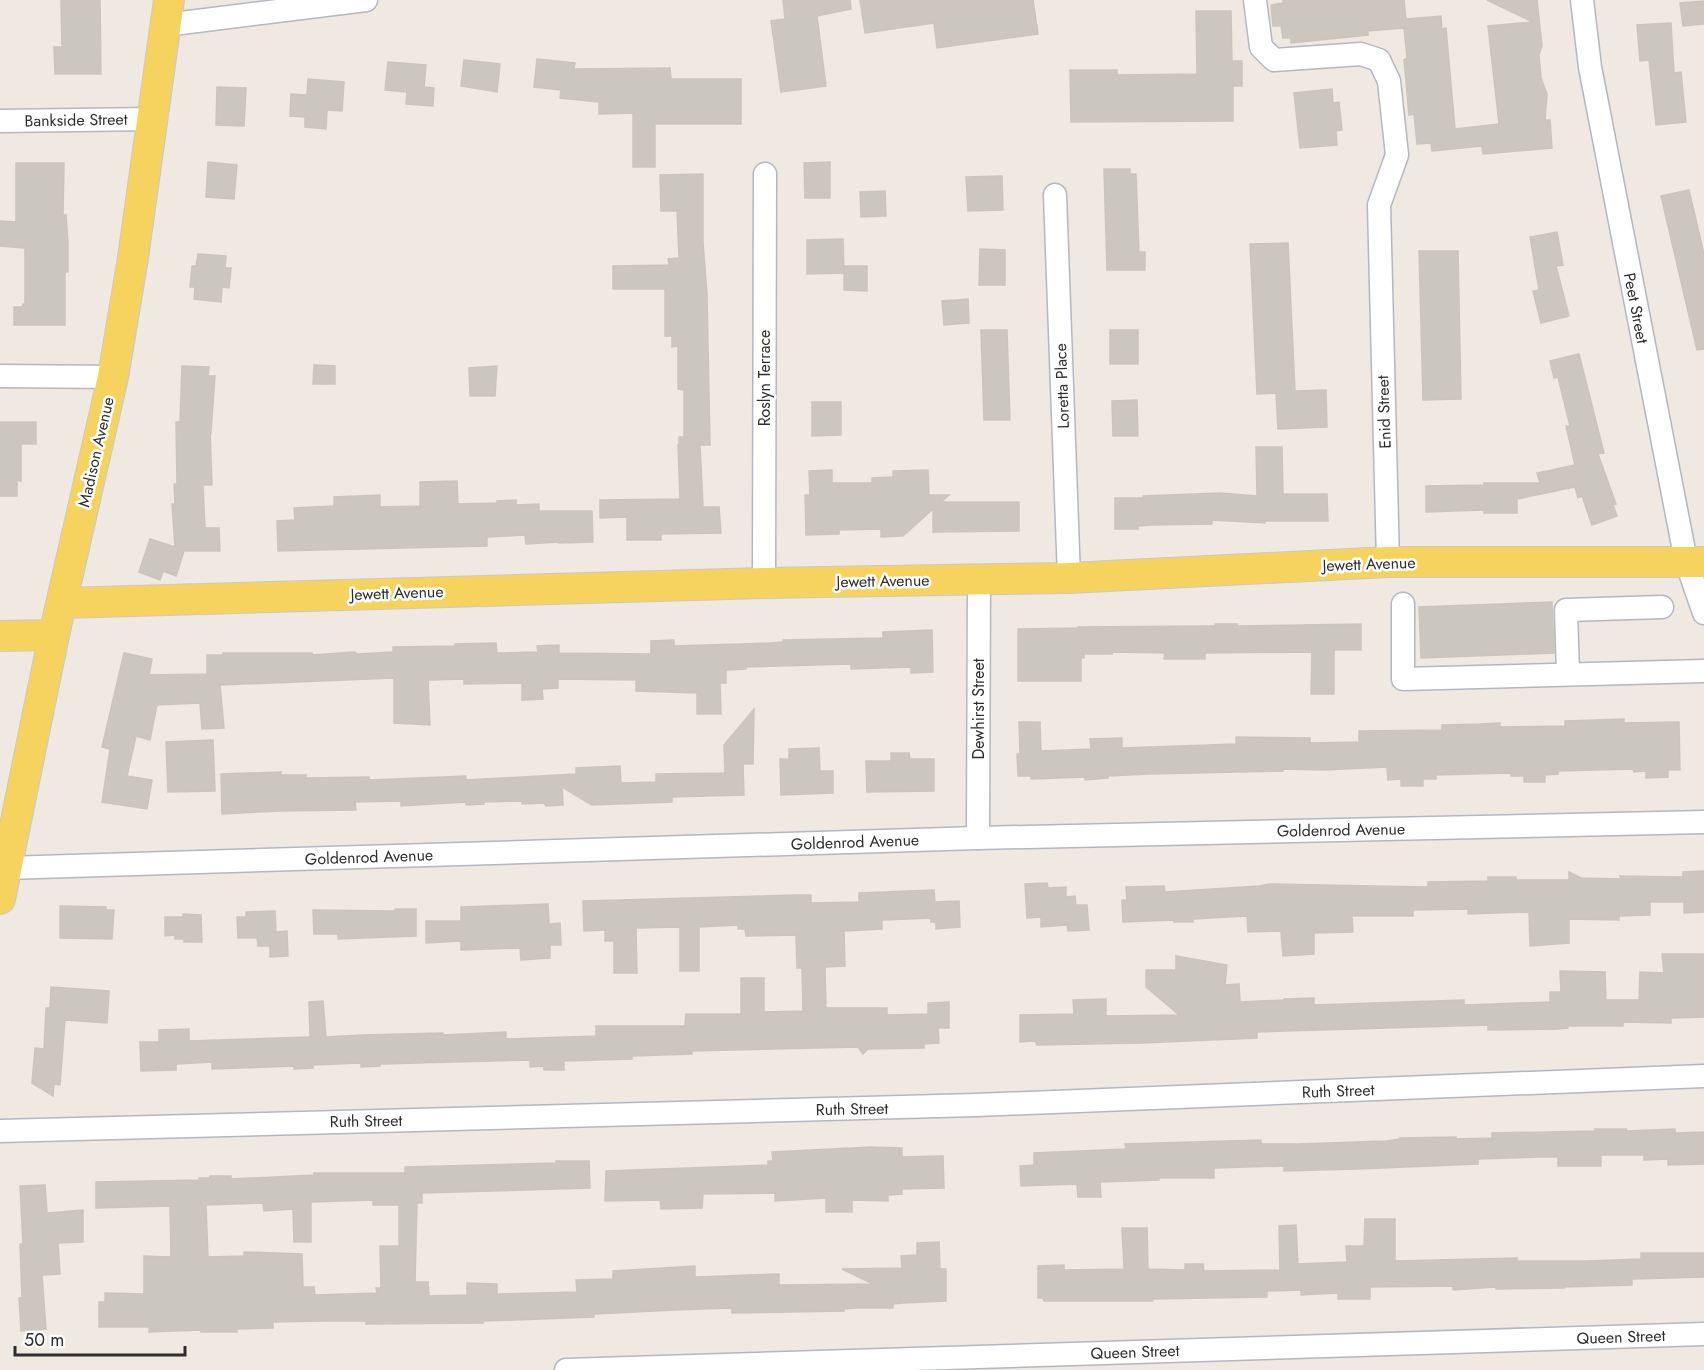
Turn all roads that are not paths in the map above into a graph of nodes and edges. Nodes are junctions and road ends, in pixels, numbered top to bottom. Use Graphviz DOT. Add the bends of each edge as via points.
graph roads {
  1 [pos="366,0"];
  2 [pos="1255,0"];
  3 [pos="1582,0"];
  4 [pos="167,13"];
  5 [pos="152,119"];
  6 [pos="0,121"];
  7 [pos="765,174"];
  8 [pos="1055,195"];
  9 [pos="0,376"];
  10 [pos="113,376"];
  11 [pos="1695,561"];
  12 [pos="1388,562"];
  13 [pos="1069,578"];
  14 [pos="979,579"];
  15 [pos="764,583"];
  16 [pos="62,603"];
  17 [pos="1403,604"];
  18 [pos="1662,607"];
  19 [pos="1704,614"];
  20 [pos="54,635"];
  21 [pos="0,636"];
  22 [pos="1704,670"];
  23 [pos="1568,674"];
  24 [pos="1704,822"];
  25 [pos="978,838"];
  26 [pos="2,889"];
  27 [pos="1704,1076"];
  28 [pos="0,1131"];
  29 [pos="1704,1334"];
  30 [pos="997,1363"];
  31 [pos="566,1370"];
  1 -- 4 [label="street"];
  2 -- 12 [label="street, Enid Street" via="1261,47 1274,60 1361,54 1379,60 1389,81 1397,155 1379,205"];
  3 -- 11 [label="street, Peet Street" via="1590,67"];
  4 -- 5 [label="main road, Madison Avenue"];
  5 -- 6 [label="street, Bankside Street"];
  5 -- 10 [label="main road, Madison Avenue"];
  7 -- 15 [label="street, Roslyn Terrace"];
  8 -- 13 [label="street, Loretta Place"];
  9 -- 10 [label="street"];
  10 -- 16 [label="main road, Madison Avenue"];
  11 -- 12 [label="main road, Jewett Avenue"];
  11 -- 19 [label="street, Peet Street"];
  12 -- 13 [label="main road, Jewett Avenue"];
  13 -- 14 [label="main road, Jewett Avenue"];
  14 -- 15 [label="main road, Jewett Avenue"];
  14 -- 25 [label="street, Dewhirst Street"];
  15 -- 16 [label="main road, Jewett Avenue"];
  16 -- 20 [label="main road, Madison Avenue"];
  17 -- 23 [label="street" via="1404,679"];
  18 -- 23 [label="street" via="1566,610"];
  20 -- 21 [label="main road"];
  20 -- 26 [label="main road, Madison Avenue"];
  22 -- 23 [label="street"];
  24 -- 25 [label="street, Goldenrod Avenue"];
  25 -- 26 [label="street, Goldenrod Avenue"];
  27 -- 28 [label="street, Ruth Street" via="987,1105"];
  29 -- 30 [label="street, Queen Street"];
  30 -- 31 [label="street, Queen Street"];
}
